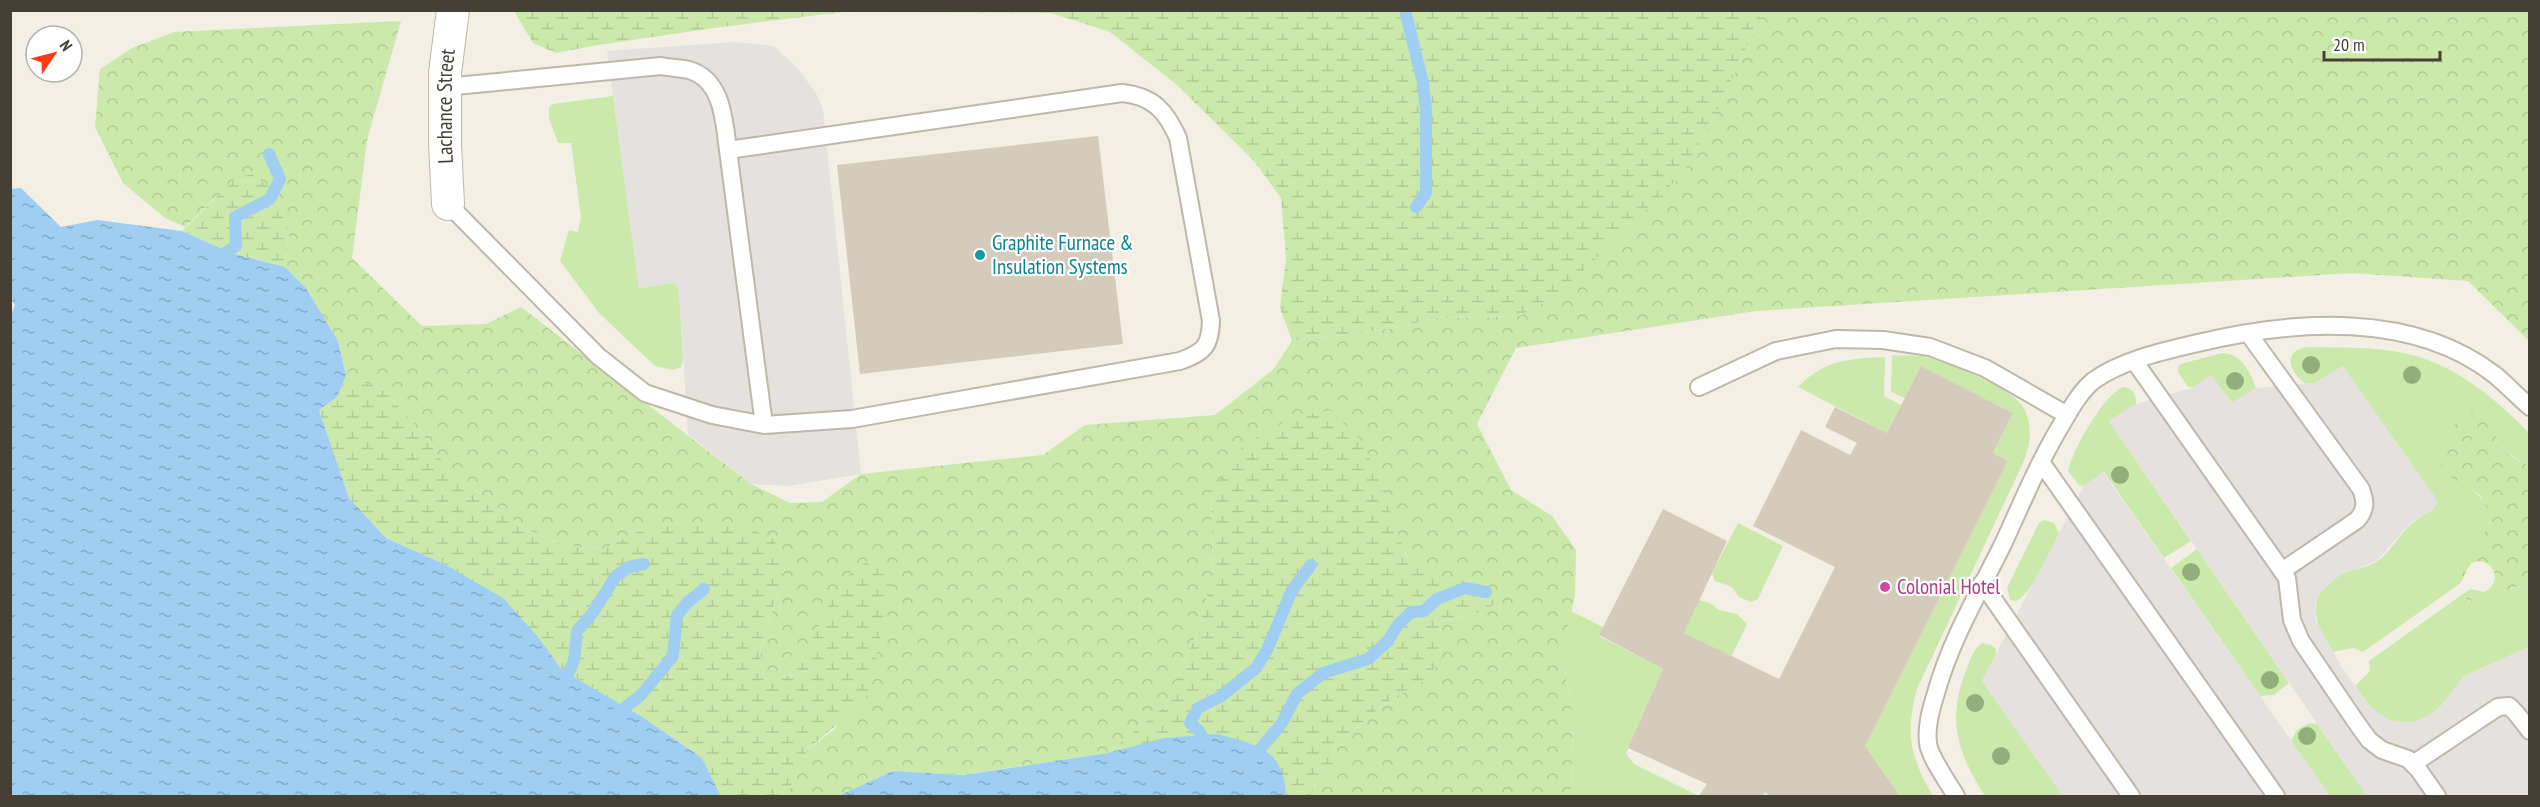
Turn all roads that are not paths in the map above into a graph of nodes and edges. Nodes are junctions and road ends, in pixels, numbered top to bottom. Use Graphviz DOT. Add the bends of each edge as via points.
graph roads {
  1 [pos="453,10"];
  2 [pos="445,87"];
  3 [pos="728,150"];
  4 [pos="448,204"];
  5 [pos="2248,333"];
  6 [pos="2135,362"];
  7 [pos="1699,387"];
  8 [pos="2529,407"];
  9 [pos="2067,415"];
  10 [pos="764,425"];
  11 [pos="2041,462"];
  12 [pos="2282,571"];
  13 [pos="1982,583"];
  14 [pos="2529,731"];
  15 [pos="2413,764"];
  16 [pos="1956,796"];
  17 [pos="2131,796"];
  18 [pos="2276,796"];
  19 [pos="2437,796"];
  1 -- 2 [label="street, Lachance Street"];
  2 -- 3 [label="lane" via="661,66 691,70 711,84 723,108"];
  2 -- 4 [label="street, Lachance Street"];
  3 -- 10 [label="lane"];
  3 -- 10 [label="lane" via="1122,93 1139,95 1169,118 1178,138 1211,321 1210,337 1201,353 1180,361 852,419"];
  4 -- 10 [label="lane" via="598,356 645,393 711,415"];
  5 -- 6 [label="lane" via="2175,348"];
  5 -- 8 [label="lane" via="2311,325 2348,326 2421,339 2455,352 2494,375"];
  5 -- 12 [label="lane" via="2364,498 2363,513 2357,520"];
  6 -- 9 [label="lane" via="2092,382"];
  6 -- 12 [label="lane"];
  7 -- 9 [label="lane" via="1776,351 1836,339 1883,340 1930,347 1984,368"];
  9 -- 11 [label="lane"];
  11 -- 13 [label="lane"];
  11 -- 18 [label="lane"];
  12 -- 15 [label="lane" via="2290,590 2292,620 2306,649 2369,740"];
  13 -- 16 [label="lane" via="1947,659 1929,717 1928,745"];
  13 -- 17 [label="lane"];
  14 -- 15 [label="lane" via="2509,706 2498,707"];
  15 -- 19 [label="lane"];
}
